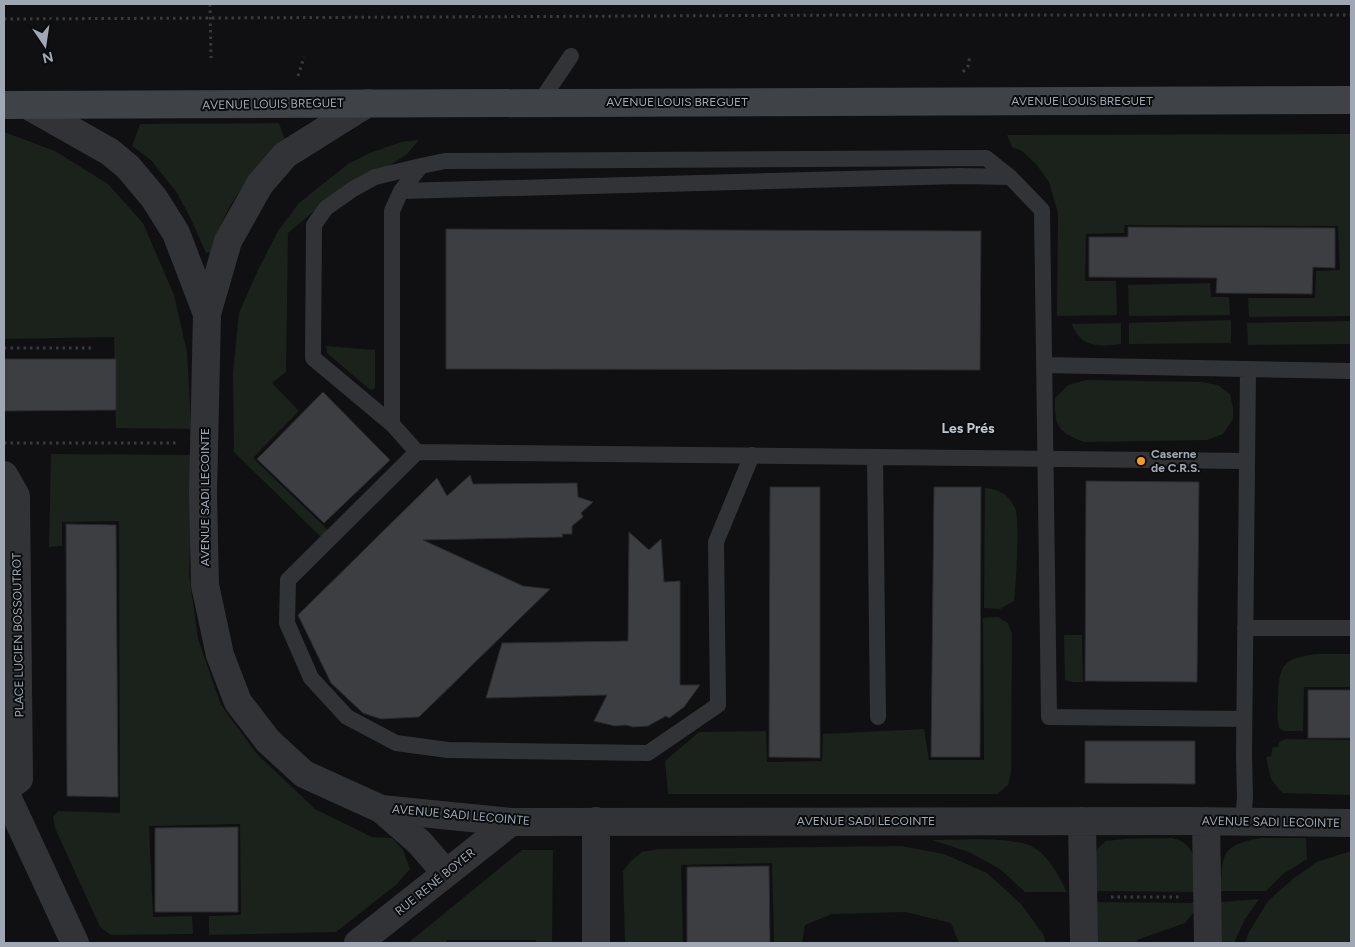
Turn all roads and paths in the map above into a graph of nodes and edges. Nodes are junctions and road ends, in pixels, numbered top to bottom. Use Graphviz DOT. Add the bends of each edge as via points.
graph roads {
  1 [pos="210,4"];
  2 [pos="1351,15"];
  3 [pos="210,18"];
  4 [pos="4,19"];
  5 [pos="970,55"];
  6 [pos="572,56"];
  7 [pos="304,57"];
  8 [pos="211,58"];
  9 [pos="962,74"];
  10 [pos="296,84"];
  11 [pos="1351,100"];
  12 [pos="540,102"];
  13 [pos="368,103"];
  14 [pos="15,105"];
  15 [pos="421,166"];
  16 [pos="1010,177"];
  17 [pos="401,191"];
  18 [pos="208,314"];
  19 [pos="4,348"];
  20 [pos="92,348"];
  21 [pos="1044,365"];
  22 [pos="1248,370"];
  23 [pos="1351,371"];
  24 [pos="392,424"];
  25 [pos="4,443"];
  26 [pos="204,444"];
  27 [pos="417,452"];
  28 [pos="752,455"];
  29 [pos="875,457"];
  30 [pos="1046,458"];
  31 [pos="1247,461"];
  32 [pos="4,475"];
  33 [pos="1245,628"];
  34 [pos="1351,628"];
  35 [pos="878,717"];
  36 [pos="1244,719"];
  37 [pos="4,790"];
  38 [pos="381,809"];
  39 [pos="596,821"];
  40 [pos="1082,821"];
  41 [pos="1206,821"];
  42 [pos="1243,821"];
  43 [pos="511,822"];
  44 [pos="1351,823"];
  45 [pos="446,873"];
  46 [pos="1208,896"];
  47 [pos="1084,897"];
  48 [pos="75,943"];
  49 [pos="358,943"];
  50 [pos="596,943"];
  51 [pos="1084,943"];
  52 [pos="1208,943"];
  1 -- 3 [label="path"];
  2 -- 3 [label="path"];
  3 -- 4 [label="path"];
  3 -- 8 [label="path"];
  5 -- 9 [label="path"];
  6 -- 12 [label="lane"];
  7 -- 10 [label="path"];
  11 -- 12 [label="main road, AVENUE LOUIS BREGUET"];
  12 -- 13 [label="main road, AVENUE LOUIS BREGUET"];
  13 -- 14 [label="main road, AVENUE LOUIS BREGUET"];
  13 -- 18 [label="street, AVENUE SADI LECOINTE" via="285,155 260,184 228,241"];
  14 -- 18 [label="street, AVENUE SADI LECOINTE" via="110,152 128,167 154,198 176,233"];
  15 -- 16 [label="lane" via="445,161 986,158"];
  15 -- 17 [label="lane"];
  15 -- 24 [label="lane" via="375,177 360,185 326,208 314,225 313,358"];
  16 -- 17 [label="lane"];
  16 -- 21 [label="lane" via="1042,210"];
  17 -- 24 [label="lane" via="392,211"];
  18 -- 26 [label="street, AVENUE SADI LECOINTE"];
  19 -- 20 [label="path"];
  21 -- 22 [label="lane"];
  21 -- 30 [label="lane"];
  22 -- 23 [label="lane"];
  22 -- 31 [label="lane"];
  24 -- 27 [label="lane"];
  25 -- 26 [label="path"];
  26 -- 38 [label="street, AVENUE SADI LECOINTE" via="205,585 220,655 238,702 268,741 304,774"];
  27 -- 28 [label="lane"];
  27 -- 28 [label="lane" via="288,580 287,622 311,678 347,716 396,743 486,751 648,752 718,704 716,542"];
  28 -- 29 [label="lane"];
  29 -- 30 [label="lane"];
  29 -- 35 [label="lane"];
  30 -- 31 [label="lane"];
  30 -- 36 [label="lane" via="1049,717"];
  31 -- 33 [label="lane"];
  32 -- 37 [label="street, PLACE LUCIEN BOSSOUTROT" via="16,496 19,692 19,779"];
  33 -- 34 [label="lane"];
  33 -- 36 [label="lane"];
  36 -- 42 [label="lane"];
  37 -- 48 [label="street"];
  38 -- 43 [label="street, AVENUE SADI LECOINTE"];
  38 -- 45 [label="street, AVENUE SADI LECOINTE" via="419,842"];
  39 -- 40 [label="street, AVENUE SADI LECOINTE"];
  39 -- 43 [label="street, AVENUE SADI LECOINTE"];
  39 -- 50 [label="street"];
  40 -- 41 [label="street, AVENUE SADI LECOINTE"];
  40 -- 47 [label="street"];
  41 -- 42 [label="street, AVENUE SADI LECOINTE"];
  41 -- 46 [label="street"];
  42 -- 44 [label="street, AVENUE SADI LECOINTE"];
  43 -- 45 [label="street, RUE RENÉ BOYER"];
  45 -- 49 [label="street, RUE RENÉ BOYER"];
  46 -- 47 [label="path"];
  46 -- 52 [label="street"];
  47 -- 51 [label="street"];
}
